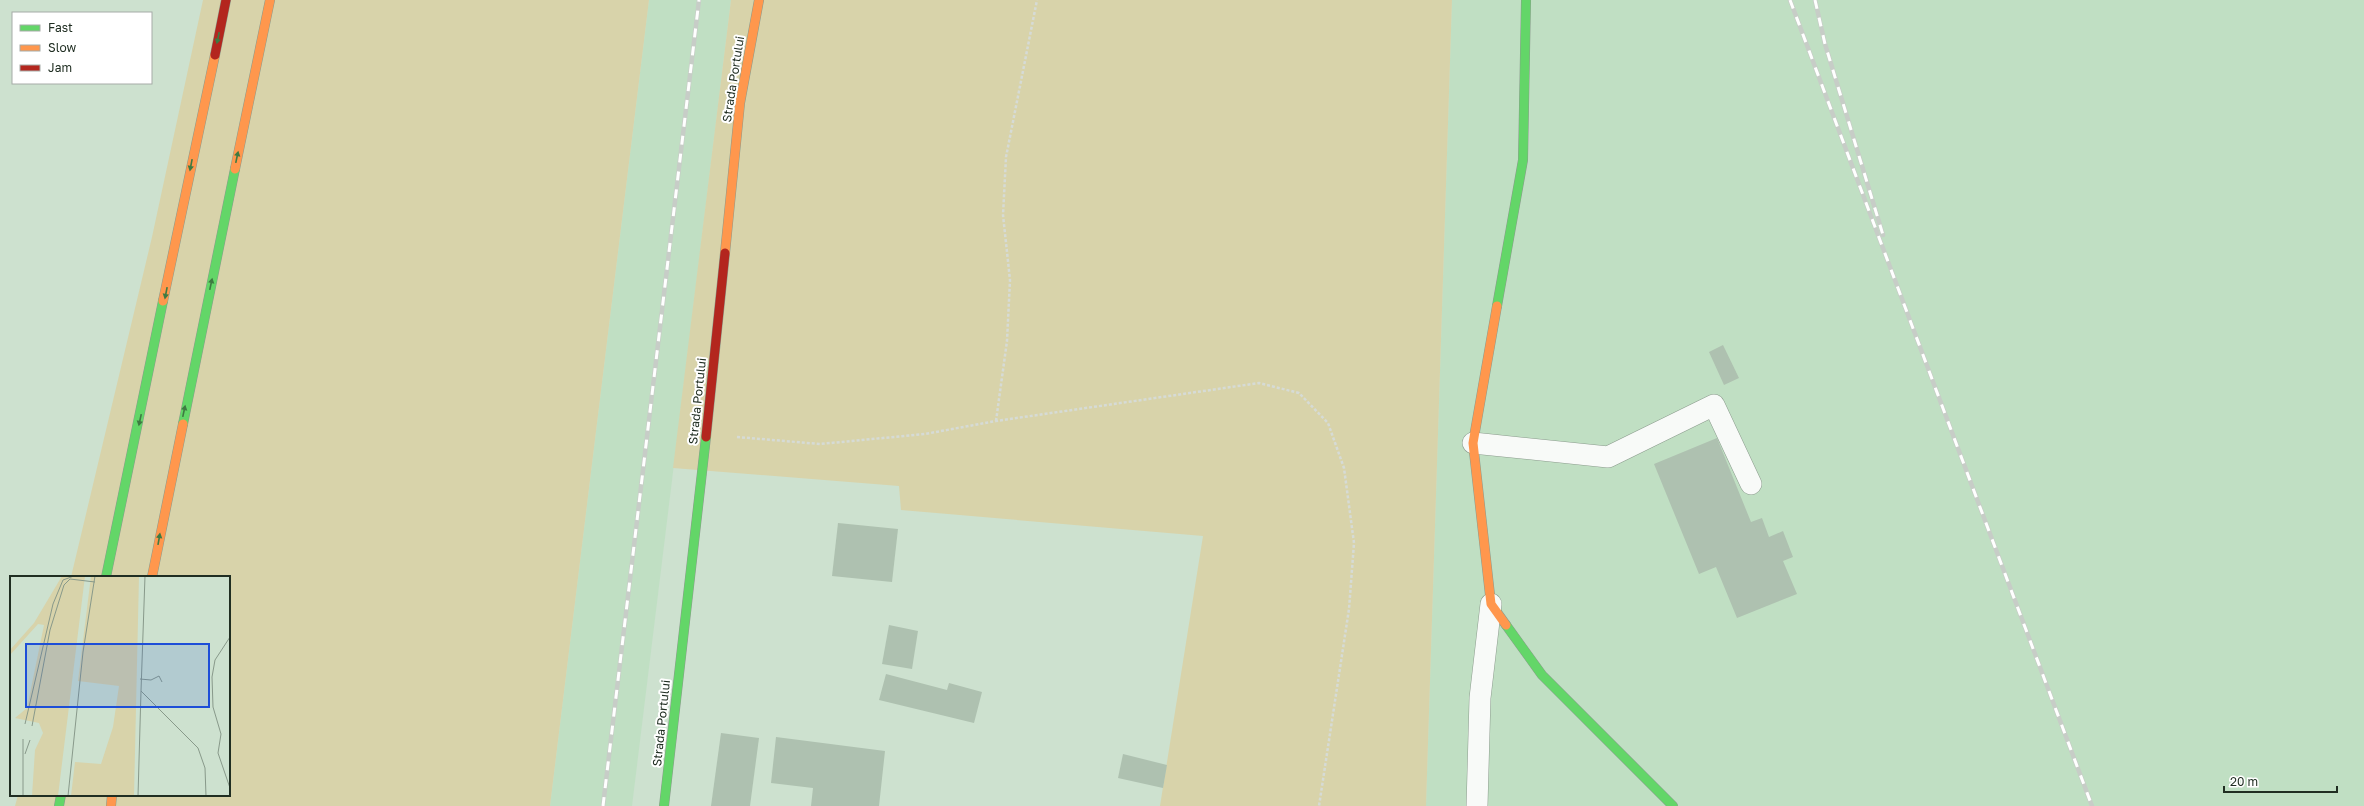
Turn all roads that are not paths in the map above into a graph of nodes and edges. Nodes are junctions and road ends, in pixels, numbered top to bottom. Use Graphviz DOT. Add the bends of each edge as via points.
graph roads {
  1 [pos="226,0"];
  2 [pos="270,0"];
  3 [pos="759,0"];
  4 [pos="1526,0"];
  5 [pos="1473,443"];
  6 [pos="1751,484"];
  7 [pos="106,576"];
  8 [pos="152,576"];
  9 [pos="1491,604"];
  10 [pos="61,796"];
  11 [pos="112,796"];
  12 [pos="59,806"];
  13 [pos="110,806"];
  14 [pos="664,806"];
  15 [pos="1477,806"];
  16 [pos="1673,806"];
  1 -- 7 [label="street, one-way"];
  8 -- 2 [label="street, one-way"];
  3 -- 14 [label="street, Strada Portului" via="740,103"];
  4 -- 5 [label="street" via="1523,160"];
  5 -- 6 [label="lane" via="1608,457 1714,405"];
  5 -- 9 [label="street"];
  9 -- 15 [label="lane" via="1480,698"];
  9 -- 16 [label="street" via="1542,675"];
  10 -- 12 [label="street"];
  11 -- 13 [label="street"];
}
